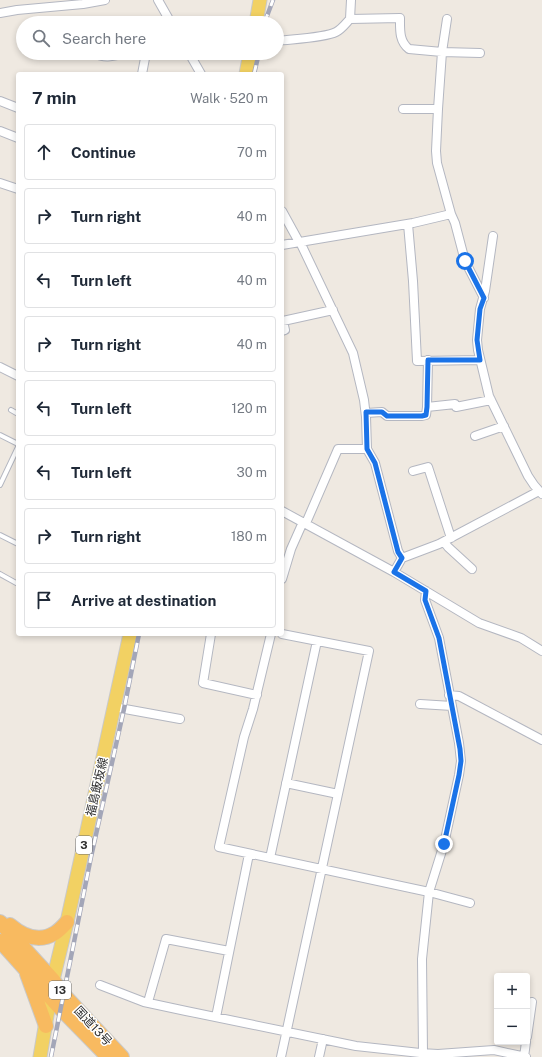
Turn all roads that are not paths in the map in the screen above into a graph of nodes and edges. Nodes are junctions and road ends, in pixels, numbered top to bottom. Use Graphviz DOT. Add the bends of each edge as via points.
graph roads {
  1 [pos="105,0"];
  2 [pos="158,0"];
  3 [pos="260,0"];
  4 [pos="351,0"];
  5 [pos="0,13"];
  6 [pos="167,16"];
  7 [pos="257,16"];
  8 [pos="350,18"];
  9 [pos="447,19"];
  10 [pos="284,40"];
  11 [pos="442,52"];
  12 [pos="480,53"];
  13 [pos="145,60"];
  14 [pos="192,60"];
  15 [pos="249,60"];
  16 [pos="142,72"];
  17 [pos="200,72"];
  18 [pos="246,72"];
  19 [pos="0,101"];
  20 [pos="16,107"];
  21 [pos="403,109"];
  22 [pos="438,109"];
  23 [pos="0,131"];
  24 [pos="16,137"];
  25 [pos="0,183"];
  26 [pos="16,188"];
  27 [pos="451,214"];
  28 [pos="284,215"];
  29 [pos="408,224"];
  30 [pos="493,236"];
  31 [pos="299,242"];
  32 [pos="284,245"];
  33 [pos="484,298"];
  34 [pos="333,310"];
  35 [pos="284,321"];
  36 [pos="428,360"];
  37 [pos="480,360"];
  38 [pos="0,366"];
  39 [pos="16,375"];
  40 [pos="491,400"];
  41 [pos="427,407"];
  42 [pos="11,410"];
  43 [pos="366,412"];
  44 [pos="16,413"];
  45 [pos="504,426"];
  46 [pos="0,435"];
  47 [pos="475,436"];
  48 [pos="16,443"];
  49 [pos="367,449"];
  50 [pos="16,451"];
  51 [pos="413,471"];
  52 [pos="0,485"];
  53 [pos="540,493"];
  54 [pos="284,511"];
  55 [pos="304,523"];
  56 [pos="0,535"];
  57 [pos="448,540"];
  58 [pos="16,543"];
  59 [pos="402,558"];
  60 [pos="472,569"];
  61 [pos="284,571"];
  62 [pos="394,572"];
  63 [pos="0,574"];
  64 [pos="16,583"];
  65 [pos="426,591"];
  66 [pos="284,634"];
  67 [pos="130,636"];
  68 [pos="211,636"];
  69 [pos="271,636"];
  70 [pos="317,641"];
  71 [pos="542,652"];
  72 [pos="257,695"];
  73 [pos="449,695"];
  74 [pos="420,704"];
  75 [pos="452,706"];
  76 [pos="114,707"];
  77 [pos="180,720"];
  78 [pos="542,740"];
  79 [pos="286,783"];
  80 [pos="338,794"];
  81 [pos="249,854"];
  82 [pos="270,858"];
  83 [pos="321,869"];
  84 [pos="429,892"];
  85 [pos="470,903"];
  86 [pos="0,915"];
  87 [pos="0,922"];
  88 [pos="67,922"];
  89 [pos="0,941"];
  90 [pos="229,952"];
  91 [pos="24,966"];
  92 [pos="53,980"];
  93 [pos="100,984"];
  94 [pos="50,995"];
  95 [pos="148,1002"];
  96 [pos="532,1002"];
  97 [pos="530,1016"];
  98 [pos="216,1017"];
  99 [pos="46,1026"];
  100 [pos="286,1031"];
  101 [pos="323,1039"];
  102 [pos="526,1045"];
  103 [pos="428,1055"];
  104 [pos="40,1057"];
  105 [pos="108,1057"];
  106 [pos="122,1057"];
  107 [pos="281,1057"];
  108 [pos="318,1057"];
  109 [pos="525,1057"];
  1 -- 5 [label="street"];
  2 -- 6 [label="street"];
  3 -- 7 [label="main road"];
  4 -- 8 [label="street"];
  8 -- 10 [label="street" via="336,32"];
  8 -- 11 [label="street" via="400,18 400,34 405,46"];
  9 -- 11 [label="street"];
  11 -- 12 [label="street"];
  11 -- 22 [label="street"];
  13 -- 16 [label="street"];
  14 -- 17 [label="street"];
  15 -- 18 [label="main road"];
  19 -- 20 [label="street"];
  21 -- 22 [label="street"];
  22 -- 27 [label="street" via="437,163"];
  23 -- 24 [label="street"];
  25 -- 26 [label="street"];
  27 -- 29 [label="street"];
  27 -- 33 [label="street" via="465,261"];
  28 -- 31 [label="street"];
  29 -- 31 [label="street"];
  29 -- 36 [label="street" via="417,360"];
  30 -- 33 [label="street"];
  31 -- 32 [label="street"];
  31 -- 34 [label="street"];
  33 -- 37 [label="street" via="480,309 477,340"];
  34 -- 35 [label="street"];
  34 -- 43 [label="street" via="353,353"];
  36 -- 37 [label="street"];
  36 -- 41 [label="street"];
  37 -- 40 [label="street"];
  38 -- 39 [label="street"];
  40 -- 41 [label="street" via="456,407 455,404"];
  40 -- 45 [label="street"];
  41 -- 43 [label="street" via="426,415 422,416 387,416 382,412"];
  42 -- 44 [label="lane"];
  43 -- 49 [label="street"];
  45 -- 47 [label="street"];
  45 -- 53 [label="street" via="528,476"];
  46 -- 48 [label="lane"];
  49 -- 55 [label="street" via="338,449"];
  49 -- 59 [label="street" via="375,463 398,552"];
  50 -- 52 [label="lane"];
  51 -- 57 [label="street" via="428,467"];
  53 -- 57 [label="street"];
  54 -- 55 [label="street"];
  55 -- 61 [label="street"];
  55 -- 62 [label="street"];
  56 -- 58 [label="lane"];
  57 -- 59 [label="street"];
  57 -- 60 [label="street" via="448,547"];
  59 -- 62 [label="street"];
  62 -- 65 [label="street"];
  63 -- 64 [label="lane"];
  65 -- 71 [label="street" via="479,623 521,638"];
  65 -- 73 [label="street" via="425,600 439,638"];
  66 -- 70 [label="street"];
  67 -- 76 [label="main road, 福島飯坂線 / 3"];
  68 -- 72 [label="street" via="203,683"];
  69 -- 72 [label="street"];
  70 -- 79 [label="street"];
  70 -- 80 [label="street" via="369,651"];
  72 -- 81 [label="street" via="244,736 219,847"];
  73 -- 75 [label="street"];
  73 -- 78 [label="street" via="459,696"];
  74 -- 75 [label="street"];
  75 -- 84 [label="street" via="461,761 444,844"];
  76 -- 77 [label="street"];
  76 -- 88 [label="main road, 福島飯坂線 / 3"];
  79 -- 80 [label="street"];
  79 -- 82 [label="street"];
  80 -- 83 [label="street"];
  81 -- 82 [label="street"];
  81 -- 90 [label="street"];
  82 -- 83 [label="street"];
  83 -- 84 [label="street"];
  83 -- 100 [label="street"];
  84 -- 85 [label="street"];
  84 -- 103 [label="street" via="422,959"];
  86 -- 88 [label="highway" via="16,930 34,938 50,936"];
  87 -- 92 [label="highway, 国道13号 / 13"];
  88 -- 92 [label="main road, 福島飯坂線 / 3"];
  89 -- 91 [label="highway, 国道13号 / 13"];
  90 -- 95 [label="street" via="166,940"];
  90 -- 98 [label="street"];
  91 -- 94 [label="highway, 国道13号 / 13"];
  91 -- 99 [label="highway"];
  92 -- 94 [label="main road, 福島飯坂線 / 3"];
  92 -- 106 [label="highway, 国道13号 / 13"];
  93 -- 95 [label="street"];
  94 -- 99 [label="main road, 福島飯坂線 / 3"];
  94 -- 105 [label="highway, 国道13号 / 13"];
  95 -- 98 [label="street"];
  96 -- 97 [label="street"];
  98 -- 100 [label="street"];
  99 -- 104 [label="main road, 福島飯坂線 / 3"];
  100 -- 101 [label="street"];
  100 -- 107 [label="street"];
  101 -- 103 [label="street"];
  101 -- 108 [label="street"];
  102 -- 109 [label="street"];
  103 -- 109 [label="street" via="494,1050"];
}
